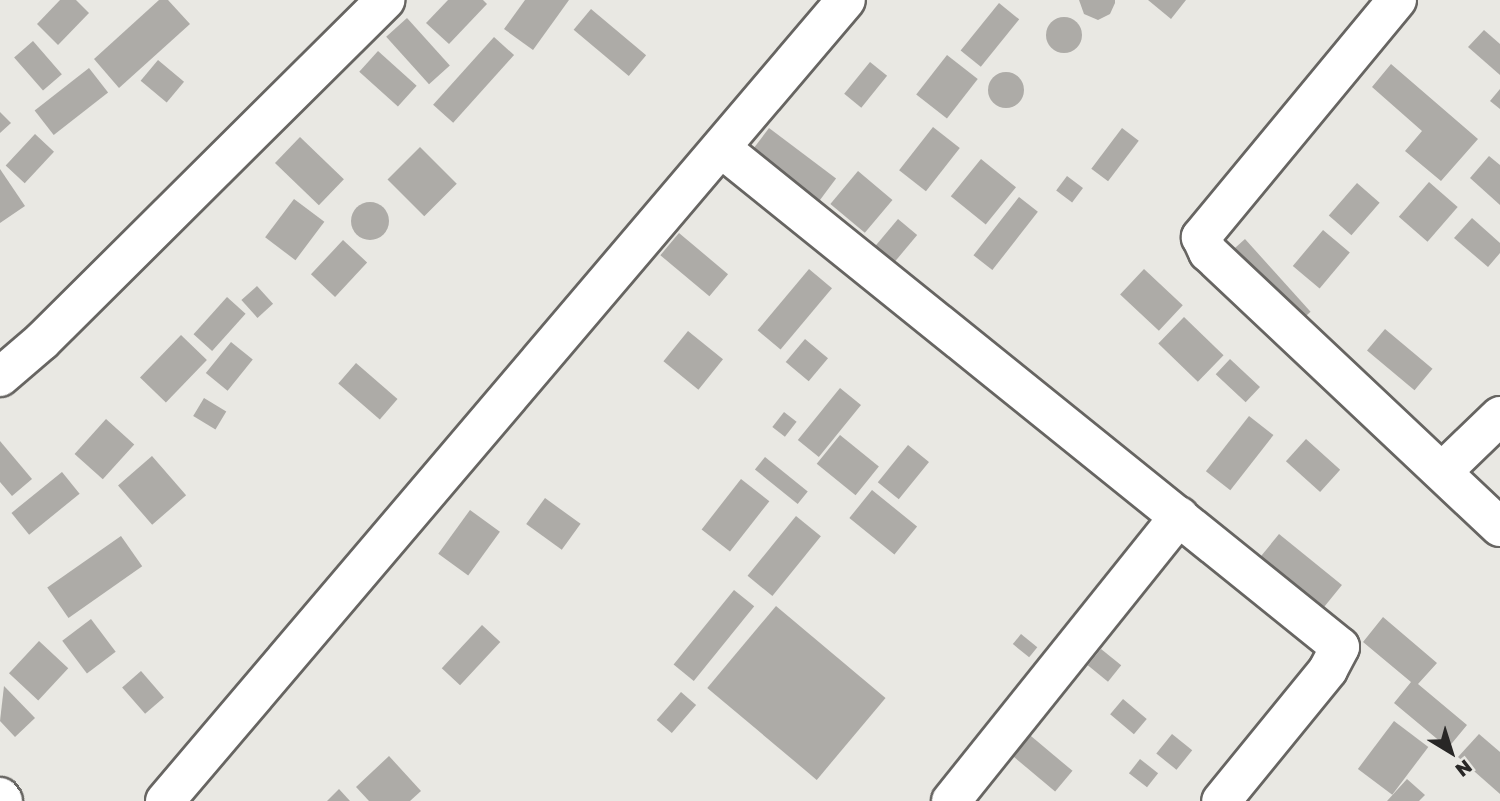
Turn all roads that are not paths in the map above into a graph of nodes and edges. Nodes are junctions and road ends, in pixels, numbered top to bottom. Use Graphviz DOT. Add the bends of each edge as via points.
graph roads {
  1 [pos="385,0"];
  2 [pos="846,0"];
  3 [pos="1397,0"];
  4 [pos="721,148"];
  5 [pos="0,377"];
  6 [pos="1500,416"];
  7 [pos="1443,471"];
  8 [pos="1179,516"];
  9 [pos="1500,527"];
  10 [pos="0,797"];
  11 [pos="3,801"];
  12 [pos="165,801"];
  13 [pos="951,801"];
  14 [pos="1221,801"];
  1 -- 5 [label="street" via="43,341"];
  2 -- 4 [label="street"];
  3 -- 7 [label="street" via="1201,237 1208,251"];
  4 -- 8 [label="street"];
  4 -- 12 [label="street"];
  6 -- 7 [label="street"];
  7 -- 9 [label="street"];
  8 -- 13 [label="street"];
  8 -- 14 [label="street" via="1340,647 1328,670"];
  10 -- 11 [label="street"];
}
